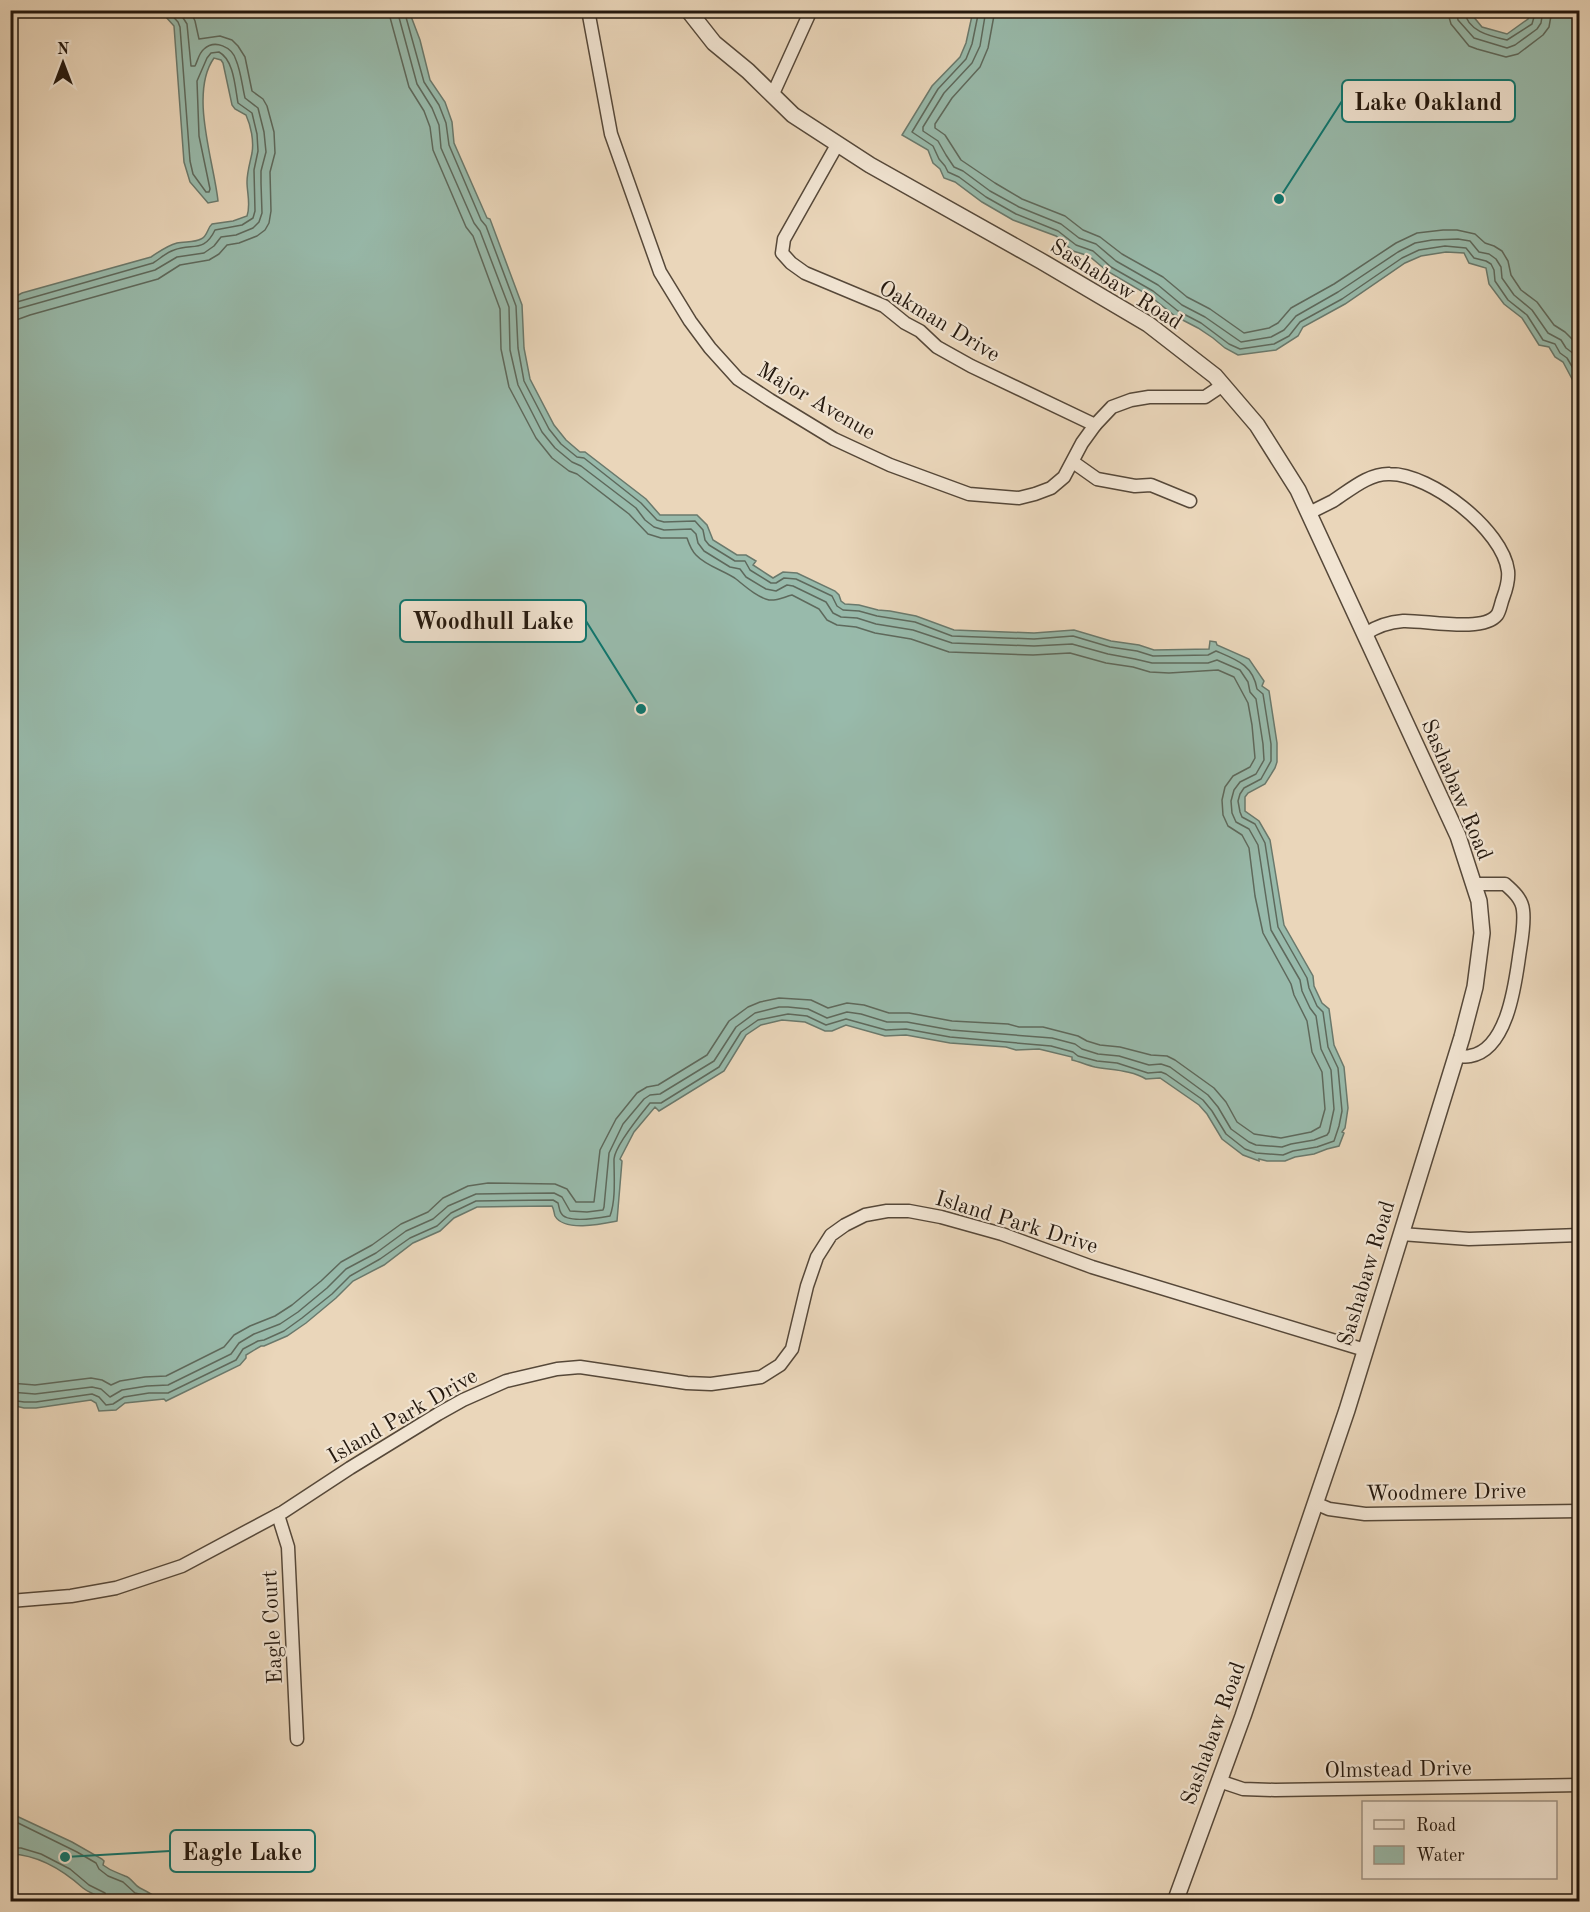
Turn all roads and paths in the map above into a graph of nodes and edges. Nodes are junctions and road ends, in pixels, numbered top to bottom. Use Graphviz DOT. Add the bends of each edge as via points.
graph roads {
  1 [pos="588,10"];
  2 [pos="688,10"];
  3 [pos="811,10"];
  4 [pos="772,96"];
  5 [pos="837,145"];
  6 [pos="1223,386"];
  7 [pos="1095,425"];
  8 [pos="1073,462"];
  9 [pos="1190,501"];
  10 [pos="1309,513"];
  11 [pos="1365,634"];
  12 [pos="1474,884"];
  13 [pos="1456,1056"];
  14 [pos="1401,1234"];
  15 [pos="1580,1236"];
  16 [pos="1365,1350"];
  17 [pos="1315,1503"];
  18 [pos="1580,1511"];
  19 [pos="279,1515"];
  20 [pos="10,1601"];
  21 [pos="297,1739"];
  22 [pos="1219,1781"];
  23 [pos="1580,1785"];
  24 [pos="1175,1902"];
  1 -- 8 [label="street, Major Avenue" via="611,134 660,272 690,321 738,378 834,438 890,465 969,494 1019,498 1035,494 1064,477"];
  2 -- 4 [label="street, Sashabaw Road" via="714,43"];
  3 -- 4 [label="street"];
  4 -- 5 [label="street, Sashabaw Road"];
  5 -- 6 [label="street, Sashabaw Road" via="1148,324"];
  5 -- 7 [label="street, Oakman Drive" via="784,239 782,253 791,263 805,273 884,306 937,347 971,366"];
  6 -- 7 [label="street" via="1204,397 1131,400 1112,407"];
  6 -- 10 [label="street, Sashabaw Road" via="1257,425"];
  7 -- 8 [label="street, Major Avenue"];
  8 -- 9 [label="street" via="1097,479 1151,485"];
  10 -- 11 [label="street, Sashabaw Road"];
  10 -- 11 [label="street" via="1372,477 1390,473 1436,488 1489,533 1503,554 1508,582 1497,615 1488,623 1402,621 1381,625"];
  11 -- 12 [label="street, Sashabaw Road" via="1458,836"];
  12 -- 13 [label="street, Sashabaw Road" via="1482,933 1480,956"];
  12 -- 13 [label="street" via="1505,884 1522,905 1523,921 1506,1018 1483,1050 1471,1056"];
  13 -- 14 [label="street, Sashabaw Road"];
  14 -- 15 [label="street" via="1469,1239"];
  14 -- 16 [label="street, Sashabaw Road"];
  16 -- 17 [label="street, Sashabaw Road"];
  16 -- 19 [label="street, Island Park Drive" via="1092,1267 998,1233 941,1217 887,1211 865,1215 831,1235 817,1257 792,1349 780,1365 762,1377 687,1383 580,1367 506,1381 438,1414"];
  17 -- 18 [label="street, Woodmere Drive" via="1365,1514"];
  17 -- 22 [label="street, Sashabaw Road"];
  19 -- 20 [label="street, Island Park Drive" via="182,1566 116,1588"];
  19 -- 21 [label="street, Eagle Court" via="288,1547"];
  22 -- 23 [label="street, Olmstead Drive" via="1243,1789 1275,1790"];
  22 -- 24 [label="street, Sashabaw Road"];
}
